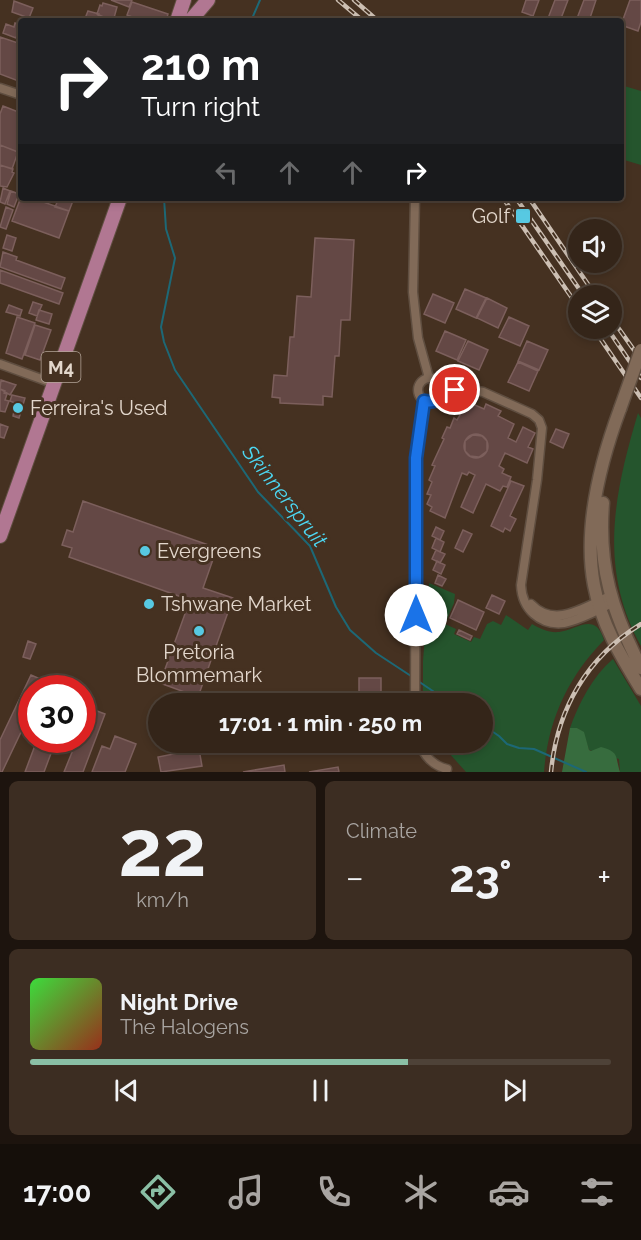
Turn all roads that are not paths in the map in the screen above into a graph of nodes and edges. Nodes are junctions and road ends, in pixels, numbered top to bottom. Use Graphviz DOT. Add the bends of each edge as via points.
graph roads {
  1 [pos="184,0"];
  2 [pos="208,0"];
  3 [pos="178,18"];
  4 [pos="193,18"];
  5 [pos="0,88"];
  6 [pos="18,94"];
  7 [pos="112,201"];
  8 [pos="119,201"];
  9 [pos="415,201"];
  10 [pos="641,350"];
  11 [pos="0,364"];
  12 [pos="641,367"];
  13 [pos="429,378"];
  14 [pos="51,382"];
  15 [pos="442,390"];
  16 [pos="424,401"];
  17 [pos="623,410"];
  18 [pos="0,511"];
  19 [pos="0,536"];
  20 [pos="605,602"];
  21 [pos="641,668"];
  22 [pos="641,689"];
  23 [pos="415,693"];
  24 [pos="425,753"];
  25 [pos="447,769"];
  1 -- 3 [label="main road"];
  2 -- 4 [label="main road"];
  5 -- 6 [label="street"];
  7 -- 14 [label="main road, M4"];
  8 -- 14 [label="main road, M4"];
  9 -- 13 [label="street" via="412,292 418,338"];
  10 -- 17 [label="street, bridge"];
  11 -- 14 [label="street"];
  12 -- 17 [label="street"];
  13 -- 15 [label="street" via="441,383"];
  13 -- 16 [label="street" via="423,380 417,391"];
  14 -- 18 [label="main road, M4"];
  14 -- 19 [label="main road, M4"];
  15 -- 16 [label="street" via="437,401"];
  15 -- 20 [label="street" via="483,392 532,414 540,422 537,480 520,585 527,608 548,622 565,623"];
  16 -- 23 [label="street" via="416,458"];
  17 -- 20 [label="street" via="607,449 594,504 591,561"];
  20 -- 21 [label="street"];
  20 -- 22 [label="street" via="620,654"];
  24 -- 25 [label="street" via="439,767"];
}
